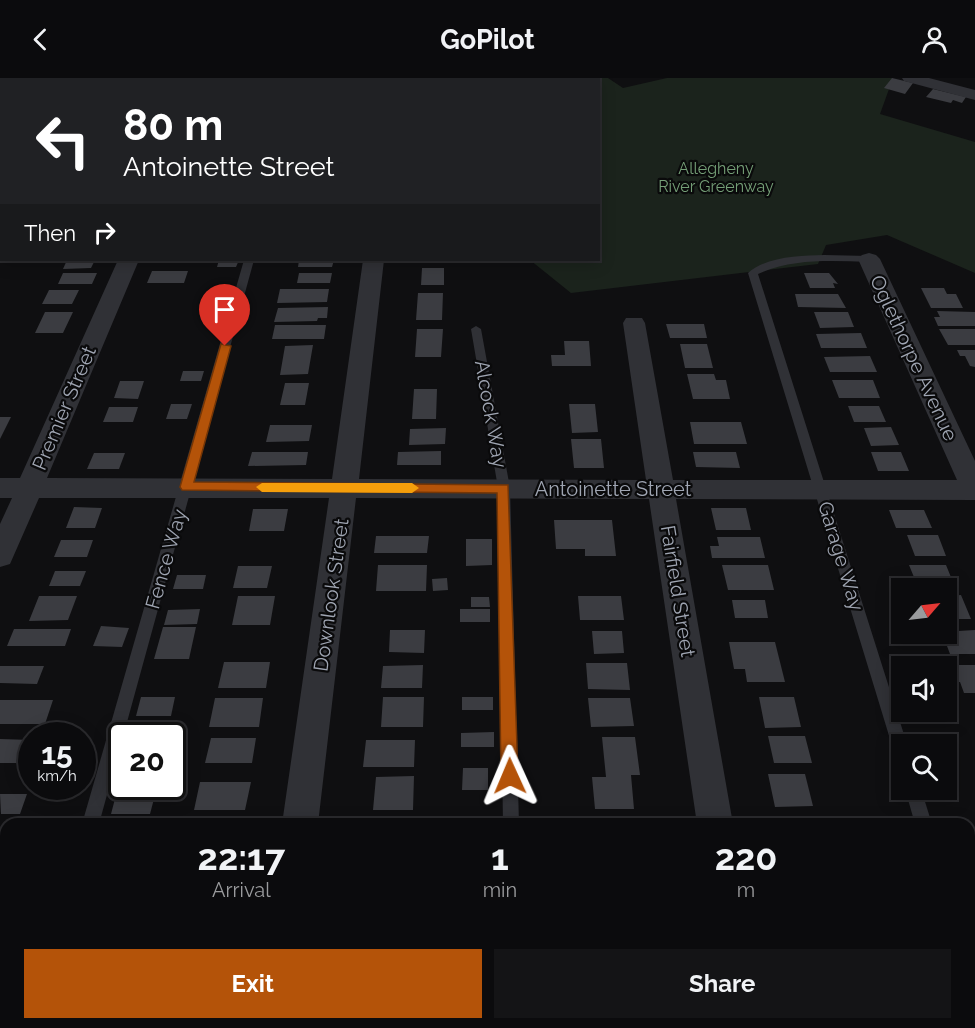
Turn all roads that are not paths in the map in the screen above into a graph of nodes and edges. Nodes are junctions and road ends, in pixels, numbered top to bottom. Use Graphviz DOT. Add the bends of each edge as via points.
graph roads {
  1 [pos="910,78"];
  2 [pos="975,95"];
  3 [pos="868,259"];
  4 [pos="128,261"];
  5 [pos="249,261"];
  6 [pos="374,261"];
  7 [pos="634,323"];
  8 [pos="476,329"];
  9 [pos="186,487"];
  10 [pos="0,488"];
  11 [pos="346,488"];
  12 [pos="504,488"];
  13 [pos="29,489"];
  14 [pos="661,489"];
  15 [pos="820,490"];
  16 [pos="975,490"];
  17 [pos="0,556"];
  18 [pos="896,734"];
  19 [pos="916,800"];
  20 [pos="92,818"];
  21 [pos="301,818"];
  22 [pos="510,818"];
  23 [pos="714,818"];
  24 [pos="922,818"];
  1 -- 2 [label="street"];
  3 -- 15 [label="lane, Garage Way" via="772,262 753,273"];
  3 -- 16 [label="street, Oglethorpe Avenue"];
  4 -- 13 [label="street, Premier Street"];
  5 -- 9 [label="lane, Fence Way"];
  6 -- 11 [label="street, Downlook Street"];
  7 -- 14 [label="street, Fairfield Street"];
  8 -- 12 [label="lane, Alcock Way"];
  9 -- 11 [label="street, Antoinette Street"];
  9 -- 13 [label="street, Antoinette Street"];
  9 -- 20 [label="lane, Fence Way"];
  10 -- 13 [label="street, Antoinette Street"];
  11 -- 12 [label="street, Antoinette Street"];
  11 -- 21 [label="street, Downlook Street"];
  12 -- 14 [label="street, Antoinette Street"];
  12 -- 22 [label="lane, Alcock Way"];
  13 -- 17 [label="street, Premier Street"];
  14 -- 15 [label="street, Antoinette Street"];
  14 -- 23 [label="street, Fairfield Street"];
  15 -- 16 [label="street, Antoinette Street"];
  15 -- 18 [label="lane, Garage Way"];
  19 -- 24 [label="lane"];
}
